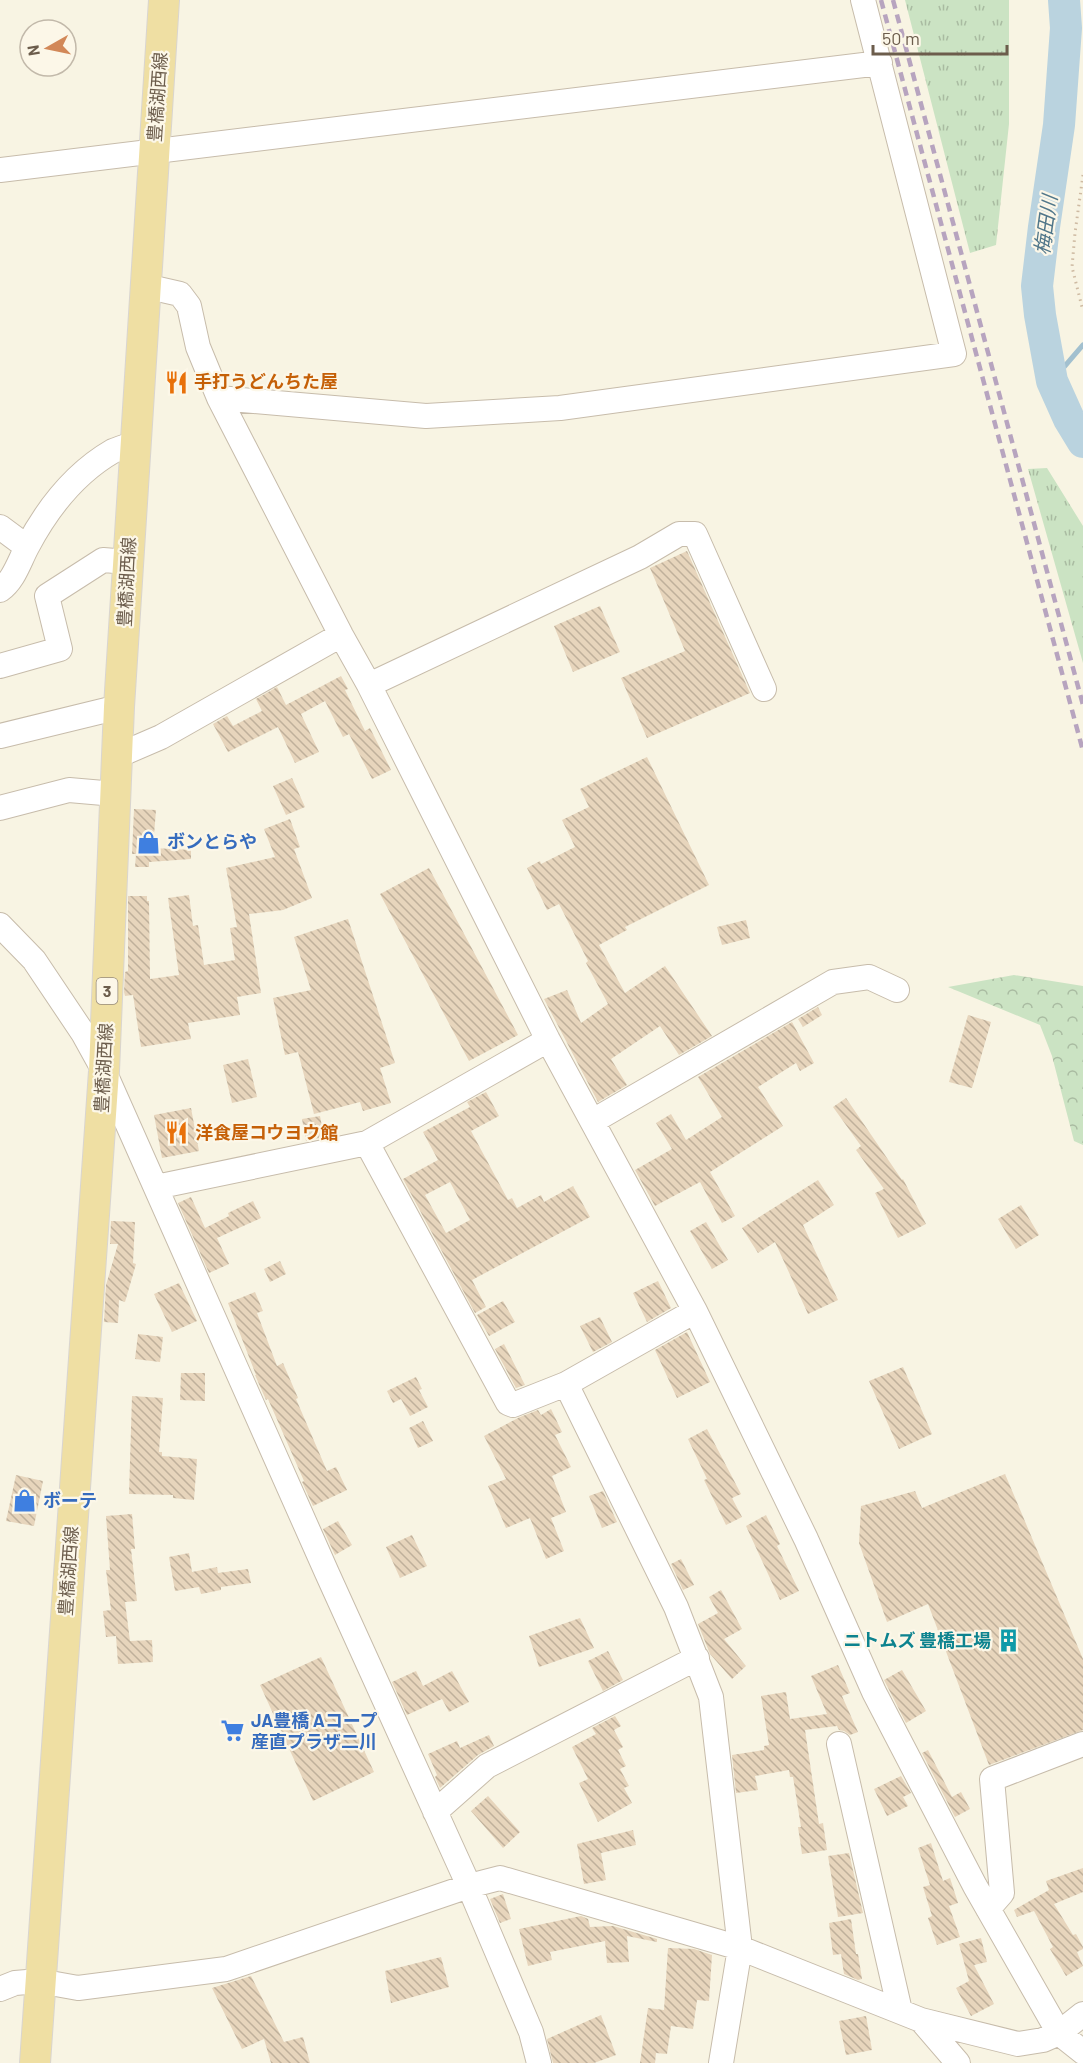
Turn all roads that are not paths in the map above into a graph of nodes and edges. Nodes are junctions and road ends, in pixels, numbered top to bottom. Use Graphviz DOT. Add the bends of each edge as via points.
graph roads {
  1 [pos="165,0"];
  2 [pos="863,0"];
  3 [pos="880,63"];
  4 [pos="154,152"];
  5 [pos="0,170"];
  6 [pos="145,286"];
  7 [pos="219,398"];
  8 [pos="135,443"];
  9 [pos="0,527"];
  10 [pos="27,547"];
  11 [pos="128,562"];
  12 [pos="0,590"];
  13 [pos="341,634"];
  14 [pos="0,666"];
  15 [pos="369,685"];
  16 [pos="764,689"];
  17 [pos="119,707"];
  18 [pos="0,736"];
  19 [pos="117,756"];
  20 [pos="115,794"];
  21 [pos="0,808"];
  22 [pos="0,925"];
  23 [pos="897,990"];
  24 [pos="548,1040"];
  25 [pos="104,1071"];
  26 [pos="593,1121"];
  27 [pos="367,1143"];
  28 [pos="156,1187"];
  29 [pos="695,1311"];
  30 [pos="566,1384"];
  31 [pos="697,1658"];
  32 [pos="839,1744"];
  33 [pos="1083,1744"];
  34 [pos="435,1812"];
  35 [pos="469,1886"];
  36 [pos="988,1909"];
  37 [pos="740,1948"];
  38 [pos="39,1981"];
  39 [pos="0,1989"];
  40 [pos="1083,2014"];
  41 [pos="911,2016"];
  42 [pos="1059,2033"];
  43 [pos="1083,2052"];
  44 [pos="35,2063"];
  45 [pos="539,2063"];
  46 [pos="721,2063"];
  47 [pos="958,2063"];
  1 -- 4 [label="main road, 豊橋湖西線 / 3"];
  2 -- 3 [label="street"];
  3 -- 4 [label="street"];
  3 -- 7 [label="street" via="954,354 560,408 426,416"];
  4 -- 5 [label="street"];
  4 -- 6 [label="main road, 豊橋湖西線 / 3"];
  6 -- 7 [label="street" via="180,294 189,306 198,347"];
  6 -- 8 [label="main road, 豊橋湖西線 / 3"];
  7 -- 13 [label="street"];
  8 -- 10 [label="street" via="114,451 81,475 52,504"];
  8 -- 11 [label="main road, 豊橋湖西線 / 3"];
  9 -- 10 [label="street"];
  10 -- 12 [label="street" via="9,584"];
  11 -- 14 [label="street" via="103,560 47,596 60,649"];
  11 -- 17 [label="main road, 豊橋湖西線 / 3"];
  13 -- 15 [label="street"];
  13 -- 19 [label="street" via="161,737"];
  15 -- 16 [label="street" via="640,557 679,534 695,534"];
  15 -- 24 [label="street"];
  17 -- 18 [label="street"];
  17 -- 19 [label="main road, 豊橋湖西線 / 3"];
  19 -- 20 [label="main road, 豊橋湖西線 / 3"];
  20 -- 21 [label="street" via="69,790"];
  20 -- 25 [label="main road, 豊橋湖西線 / 3"];
  22 -- 25 [label="street" via="34,960"];
  23 -- 26 [label="street" via="869,977 833,982"];
  24 -- 26 [label="street"];
  24 -- 27 [label="street"];
  25 -- 28 [label="street"];
  25 -- 38 [label="main road, 豊橋湖西線 / 3"];
  26 -- 29 [label="street"];
  27 -- 28 [label="street"];
  27 -- 30 [label="street" via="508,1403 513,1405"];
  28 -- 34 [label="street"];
  29 -- 30 [label="street"];
  29 -- 36 [label="street" via="806,1539 874,1692"];
  30 -- 31 [label="street" via="676,1607"];
  31 -- 34 [label="street" via="487,1766"];
  31 -- 37 [label="street" via="711,1697"];
  32 -- 41 [label="street"];
  33 -- 36 [label="street" via="992,1779 1002,1893"];
  34 -- 35 [label="street"];
  35 -- 37 [label="street" via="500,1878"];
  35 -- 38 [label="street" via="226,1969 78,1988"];
  35 -- 45 [label="street" via="531,2032"];
  36 -- 42 [label="street"];
  37 -- 41 [label="street"];
  37 -- 46 [label="street"];
  38 -- 39 [label="street"];
  38 -- 44 [label="main road, 豊橋湖西線 / 3"];
  40 -- 42 [label="street"];
  41 -- 42 [label="street" via="1018,2044"];
  41 -- 47 [label="street"];
  42 -- 43 [label="street"];
}
